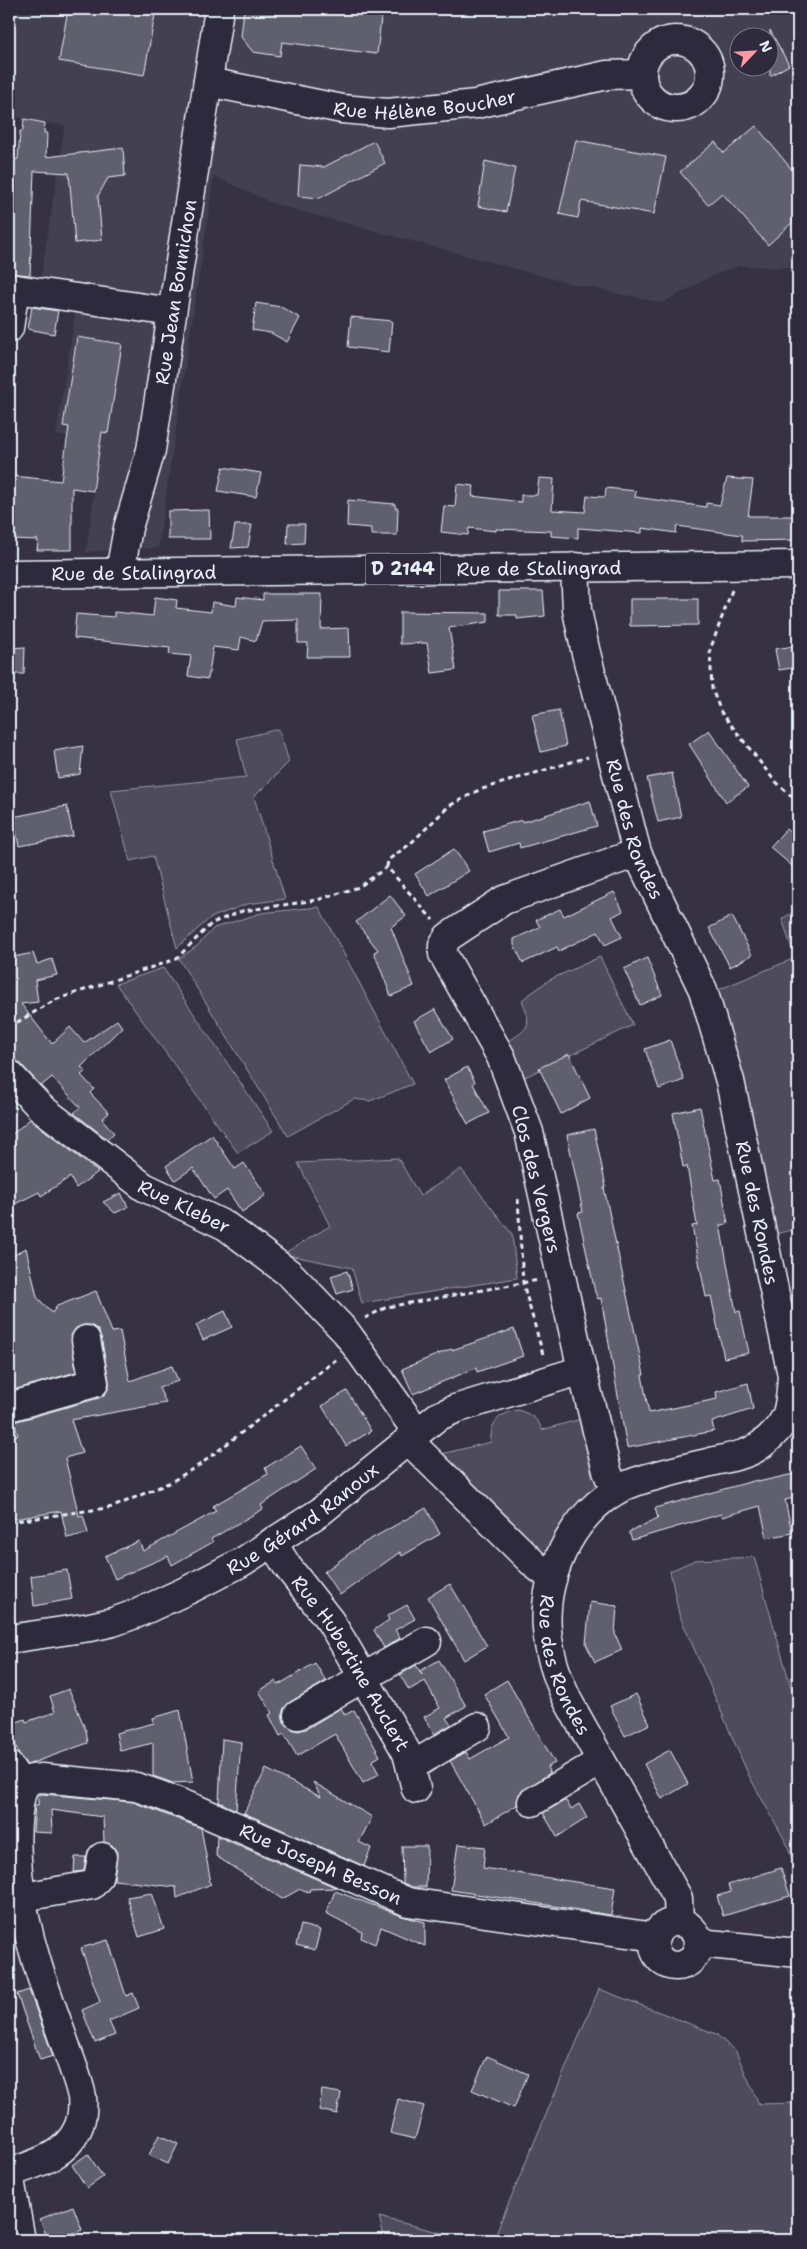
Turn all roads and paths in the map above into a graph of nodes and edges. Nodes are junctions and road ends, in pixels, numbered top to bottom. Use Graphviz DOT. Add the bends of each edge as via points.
graph roads {
  1 [pos="219,9"];
  2 [pos="642,74"];
  3 [pos="208,82"];
  4 [pos="12,289"];
  5 [pos="172,312"];
  6 [pos="9,328"];
  7 [pos="742,565"];
  8 [pos="798,565"];
  9 [pos="576,567"];
  10 [pos="120,572"];
  11 [pos="9,574"];
  12 [pos="610,750"];
  13 [pos="798,802"];
  14 [pos="637,853"];
  15 [pos="387,867"];
  16 [pos="448,937"];
  17 [pos="9,1027"];
  18 [pos="9,1074"];
  19 [pos="518,1198"];
  20 [pos="560,1274"];
  21 [pos="523,1284"];
  22 [pos="351,1338"];
  23 [pos="86,1340"];
  24 [pos="582,1370"];
  25 [pos="550,1380"];
  26 [pos="9,1407"];
  27 [pos="789,1429"];
  28 [pos="412,1436"];
  29 [pos="615,1491"];
  30 [pos="9,1522"];
  31 [pos="272,1542"];
  32 [pos="552,1578"];
  33 [pos="9,1640"];
  34 [pos="427,1641"];
  35 [pos="363,1678"];
  36 [pos="298,1715"];
  37 [pos="477,1727"];
  38 [pos="601,1761"];
  39 [pos="16,1777"];
  40 [pos="532,1802"];
  41 [pos="102,1857"];
  42 [pos="23,1898"];
  43 [pos="679,1922"];
  44 [pos="655,1937"];
  45 [pos="699,1943"];
  46 [pos="798,1953"];
  47 [pos="9,2174"];
  48 [pos="21,2240"];
  1 -- 3 [label="street, Rue Jean Bonnichon"];
  2 -- 3 [label="street, Rue Hélène Boucher" via="607,75 476,104 388,113 342,109"];
  3 -- 5 [label="street, Rue Jean Bonnichon"];
  4 -- 5 [label="street"];
  4 -- 6 [label="street"];
  5 -- 10 [label="street, Rue Jean Bonnichon" via="151,450 128,528"];
  7 -- 8 [label="street, Rue de Stalingrad / D 2144"];
  7 -- 9 [label="street, Rue de Stalingrad / D 2144"];
  7 -- 13 [label="path" via="710,650 712,689 721,712 774,780"];
  9 -- 10 [label="street, Rue de Stalingrad / D 2144"];
  9 -- 12 [label="street, Rue des Rondes" via="577,610"];
  10 -- 11 [label="street, Rue de Stalingrad / D 2144"];
  12 -- 14 [label="street, Rue des Rondes"];
  12 -- 15 [label="path" via="479,790 449,806 410,844 388,860"];
  14 -- 16 [label="street" via="504,900"];
  14 -- 27 [label="street, Rue des Rondes" via="703,990 730,1081 792,1375"];
  15 -- 16 [label="path"];
  15 -- 17 [label="path" via="360,887 317,900 242,911 212,923 176,959 55,1000"];
  16 -- 20 [label="street, Clos des Vergers" via="443,945 443,954 500,1057 529,1132"];
  18 -- 22 [label="street, Rue Kleber" via="40,1106 144,1187 226,1226 290,1274"];
  19 -- 21 [label="path"];
  20 -- 21 [label="path"];
  20 -- 24 [label="street, Clos des Vergers"];
  21 -- 22 [label="path" via="387,1308 366,1317"];
  21 -- 25 [label="path"];
  22 -- 28 [label="street, Rue Kleber"];
  22 -- 30 [label="path" via="200,1464 170,1482 113,1507"];
  23 -- 26 [label="street" via="94,1383"];
  24 -- 25 [label="street, Rue Gérard Ranoux"];
  24 -- 29 [label="street, Clos des Vergers"];
  25 -- 28 [label="street, Rue Gérard Ranoux" via="455,1409 437,1417"];
  27 -- 29 [label="street, Rue des Rondes" via="740,1455 634,1482"];
  28 -- 31 [label="street, Rue Gérard Ranoux" via="348,1490"];
  28 -- 32 [label="street, Rue Kleber" via="528,1558"];
  29 -- 32 [label="street, Rue des Rondes" via="577,1528"];
  31 -- 33 [label="street, Rue Gérard Ranoux" via="242,1562 138,1613 90,1628"];
  31 -- 35 [label="street, Rue Hubertine Auclert" via="330,1621"];
  32 -- 38 [label="street, Rue des Rondes" via="547,1627 550,1654 568,1701"];
  34 -- 35 [label="street"];
  35 -- 36 [label="street"];
  35 -- 37 [label="street, Rue Hubertine Auclert" via="407,1753 414,1778"];
  38 -- 40 [label="street"];
  38 -- 43 [label="street, Rue des Rondes" via="678,1898"];
  39 -- 42 [label="street" via="19,1801 16,1852"];
  39 -- 44 [label="street, Rue Joseph Besson" via="136,1787 198,1810 408,1902"];
  41 -- 42 [label="street" via="98,1878 92,1885"];
  42 -- 47 [label="street" via="37,1962 79,2086 82,2113 69,2144 54,2156"];
  43 -- 44 [label="street" via="664,1925"];
  43 -- 45 [label="street" via="693,1929"];
  44 -- 45 [label="street" via="656,1952 666,1964 674,1966 694,1958"];
  45 -- 46 [label="street"];
  47 -- 48 [label="street"];
}
